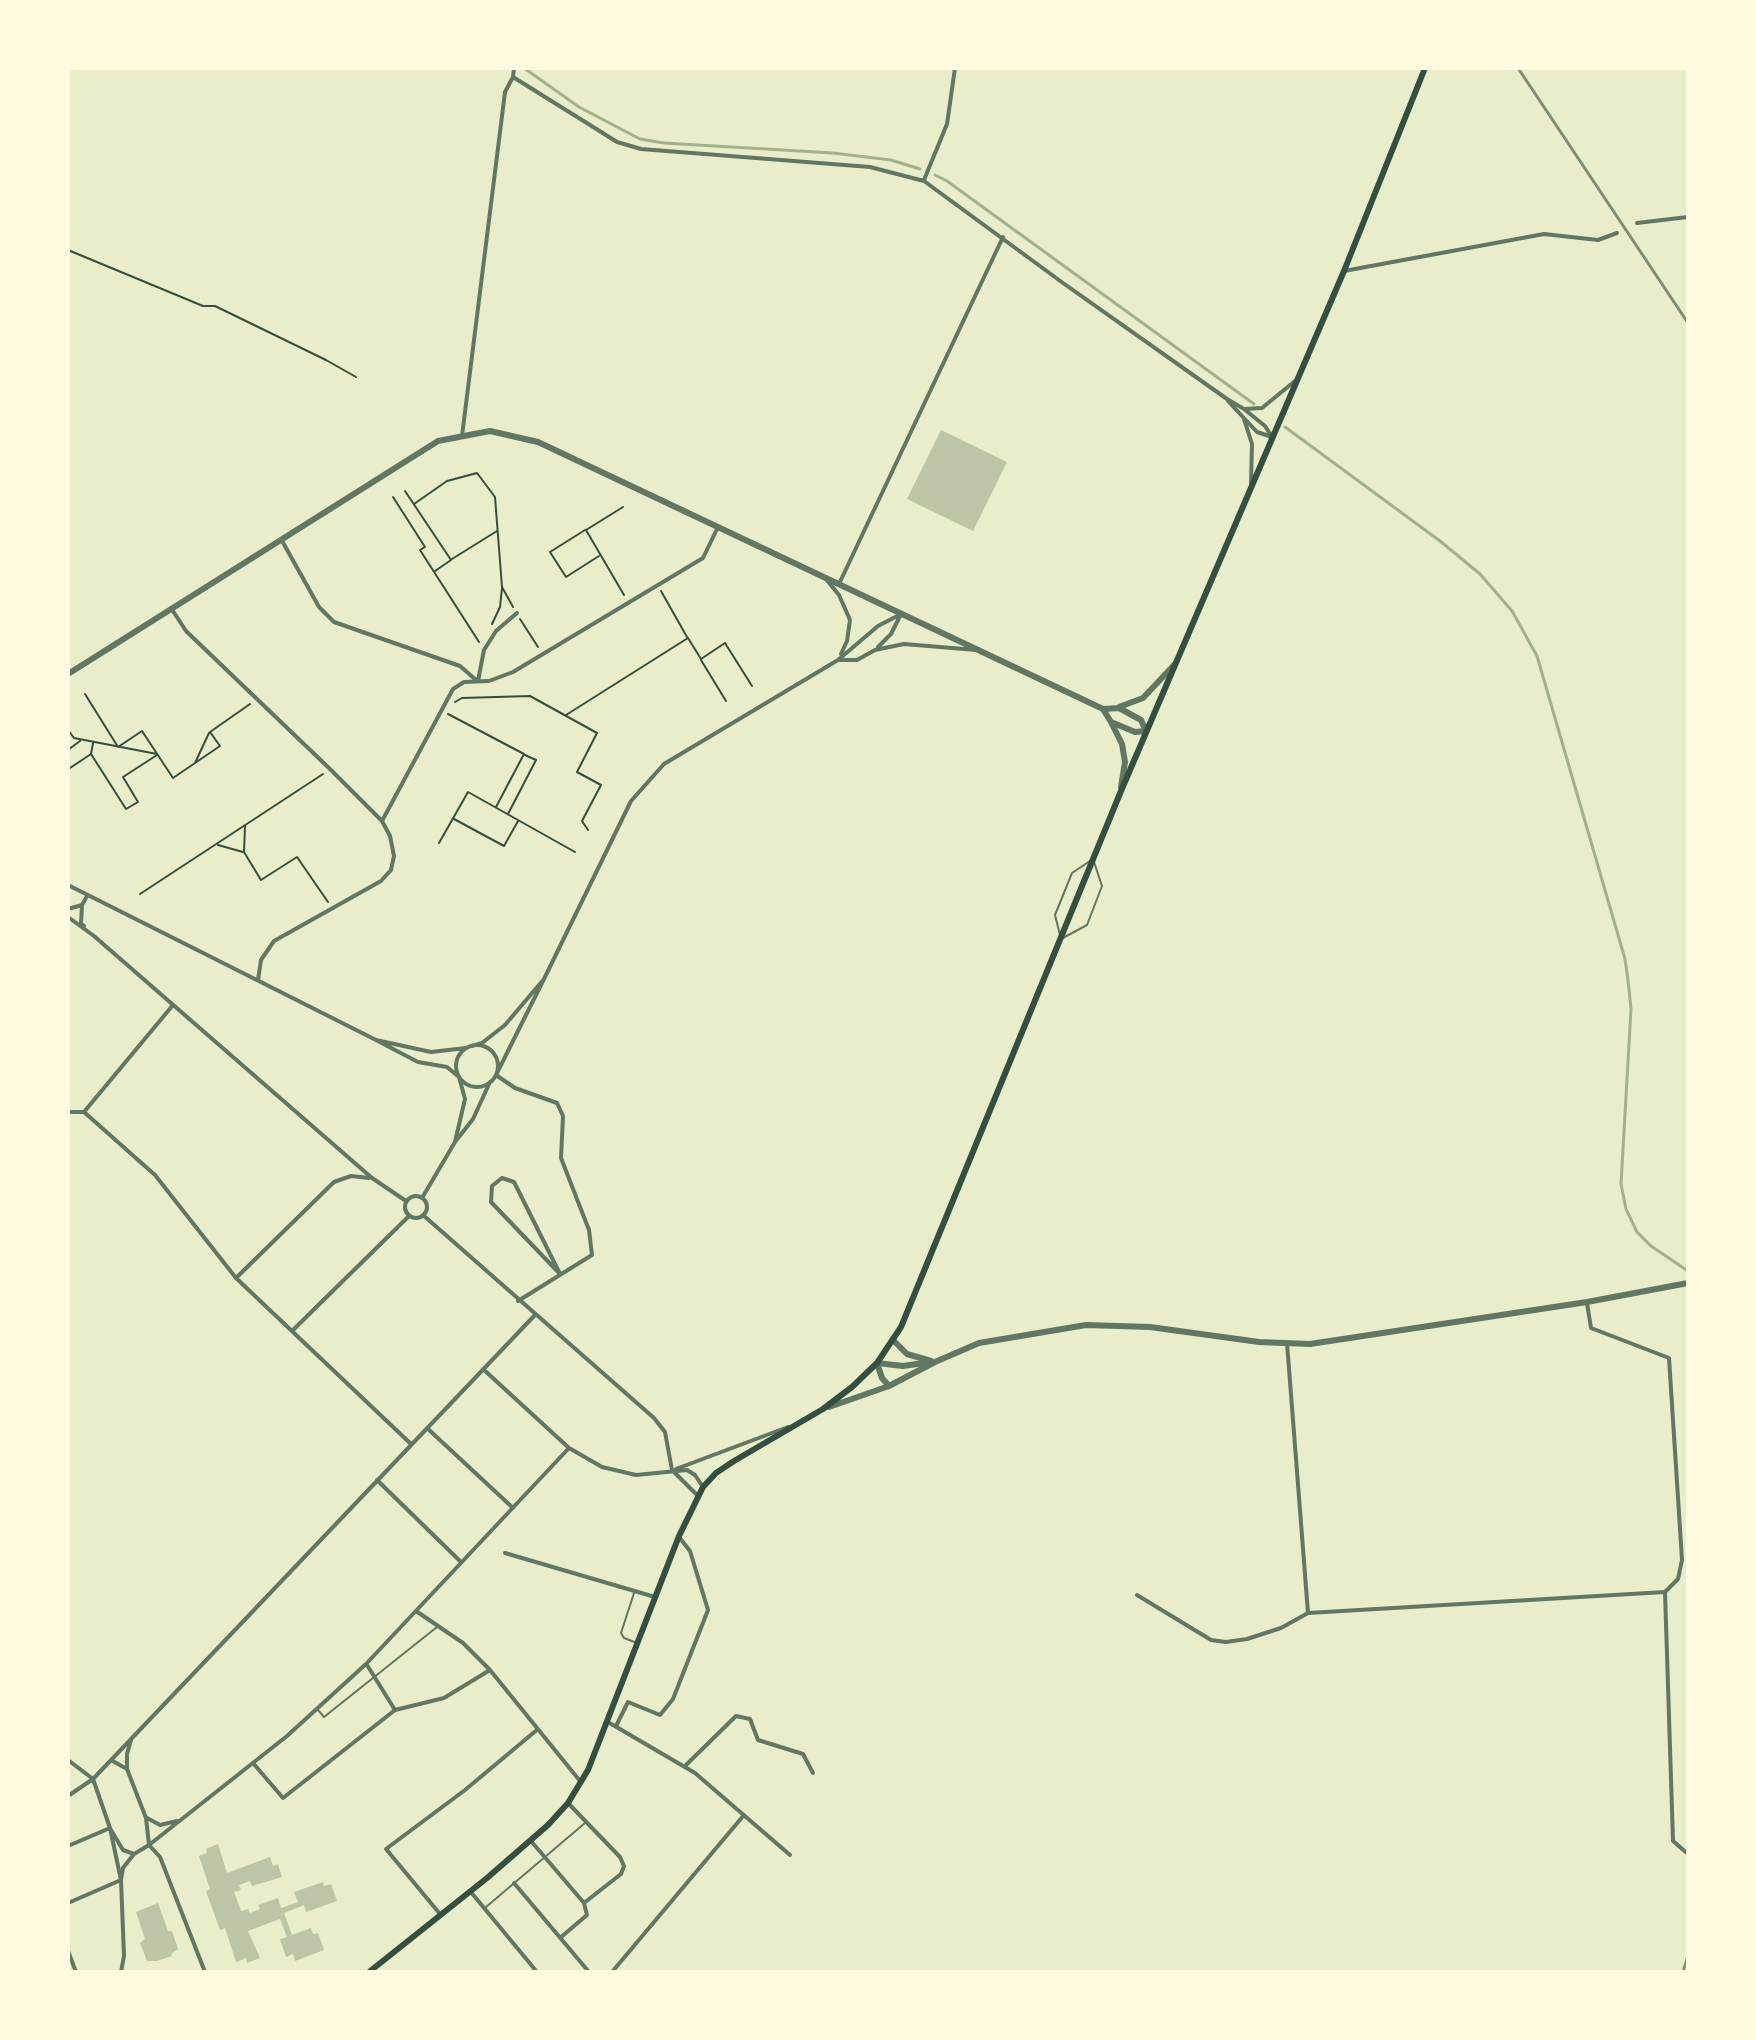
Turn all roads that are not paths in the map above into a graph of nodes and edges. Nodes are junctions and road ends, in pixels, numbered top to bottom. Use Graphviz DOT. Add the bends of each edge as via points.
graph roads {
  1 [pos="514,68"];
  2 [pos="955,68"];
  3 [pos="1425,68"];
  4 [pos="513,77"];
  5 [pos="924,181"];
  6 [pos="1688,217"];
  7 [pos="1637,223"];
  8 [pos="1617,233"];
  9 [pos="1003,237"];
  10 [pos="1344,271"];
  11 [pos="1295,381"];
  12 [pos="1227,399"];
  13 [pos="1244,409"];
  14 [pos="1244,419"];
  15 [pos="462,436"];
  16 [pos="1272,437"];
  17 [pos="1251,483"];
  18 [pos="718,527"];
  19 [pos="281,539"];
  20 [pos="824,578"];
  21 [pos="839,584"];
  22 [pos="171,608"];
  23 [pos="517,613"];
  24 [pos="901,614"];
  25 [pos="875,650"];
  26 [pos="979,651"];
  27 [pos="838,660"];
  28 [pos="1175,664"];
  29 [pos="68,674"];
  30 [pos="478,681"];
  31 [pos="1119,708"];
  32 [pos="1103,709"];
  33 [pos="1111,722"];
  34 [pos="1146,731"];
  35 [pos="1121,791"];
  36 [pos="382,821"];
  37 [pos="1093,859"];
  38 [pos="68,885"];
  39 [pos="87,896"];
  40 [pos="82,905"];
  41 [pos="68,909"];
  42 [pos="68,917"];
  43 [pos="94,936"];
  44 [pos="1061,939"];
  45 [pos="544,979"];
  46 [pos="258,980"];
  47 [pos="173,1005"];
  48 [pos="376,1040"];
  49 [pos="469,1047"];
  50 [pos="496,1075"];
  51 [pos="459,1077"];
  52 [pos="490,1082"];
  53 [pos="68,1112"];
  54 [pos="84,1112"];
  55 [pos="455,1142"];
  56 [pos="372,1178"];
  57 [pos="422,1198"];
  58 [pos="406,1201"];
  59 [pos="423,1215"];
  60 [pos="409,1216"];
  61 [pos="560,1274"];
  62 [pos="236,1278"];
  63 [pos="1688,1283"];
  64 [pos="518,1301"];
  65 [pos="1587,1302"];
  66 [pos="535,1315"];
  67 [pos="292,1331"];
  68 [pos="893,1340"];
  69 [pos="1287,1343"];
  70 [pos="935,1362"];
  71 [pos="877,1363"];
  72 [pos="483,1369"];
  73 [pos="889,1386"];
  74 [pos="823,1409"];
  75 [pos="790,1426"];
  76 [pos="427,1428"];
  77 [pos="411,1444"];
  78 [pos="569,1448"];
  79 [pos="672,1470"];
  80 [pos="377,1480"];
  81 [pos="703,1487"];
  82 [pos="697,1495"];
  83 [pos="513,1508"];
  84 [pos="679,1536"];
  85 [pos="505,1553"];
  86 [pos="462,1563"];
  87 [pos="634,1591"];
  88 [pos="1665,1592"];
  89 [pos="1137,1595"];
  90 [pos="655,1597"];
  91 [pos="416,1611"];
  92 [pos="1308,1613"];
  93 [pos="438,1626"];
  94 [pos="638,1644"];
  95 [pos="366,1664"];
  96 [pos="490,1670"];
  97 [pos="375,1678"];
  98 [pos="317,1709"];
  99 [pos="395,1710"];
  100 [pos="608,1722"];
  101 [pos="616,1726"];
  102 [pos="538,1729"];
  103 [pos="133,1736"];
  104 [pos="111,1759"];
  105 [pos="68,1760"];
  106 [pos="253,1762"];
  107 [pos="685,1766"];
  108 [pos="127,1769"];
  109 [pos="813,1773"];
  110 [pos="93,1779"];
  111 [pos="582,1782"];
  112 [pos="68,1796"];
  113 [pos="568,1803"];
  114 [pos="744,1815"];
  115 [pos="146,1818"];
  116 [pos="587,1820"];
  117 [pos="179,1821"];
  118 [pos="110,1828"];
  119 [pos="531,1840"];
  120 [pos="149,1845"];
  121 [pos="68,1846"];
  122 [pos="134,1854"];
  123 [pos="1688,1854"];
  124 [pos="790,1855"];
  125 [pos="545,1857"];
  126 [pos="121,1880"];
  127 [pos="514,1883"];
  128 [pos="470,1891"];
  129 [pos="68,1903"];
  130 [pos="584,1903"];
  131 [pos="485,1907"];
  132 [pos="440,1914"];
  133 [pos="560,1938"];
  134 [pos="68,1951"];
  135 [pos="76,1972"];
  136 [pos="121,1972"];
  137 [pos="205,1972"];
  138 [pos="369,1972"];
  139 [pos="537,1972"];
  140 [pos="589,1972"];
  141 [pos="612,1972"];
  1 -- 4 [label="street"];
  2 -- 5 [label="street" via="947,124"];
  3 -- 10 [label="main road"];
  4 -- 5 [label="street" via="607,136 641,149 870,167"];
  4 -- 15 [label="street" via="505,92"];
  5 -- 9 [label="street"];
  6 -- 7 [label="street"];
  8 -- 10 [label="street" via="1598,240 1544,234"];
  9 -- 12 [label="street"];
  9 -- 21 [label="street"];
  10 -- 11 [label="main road"];
  11 -- 13 [label="street" via="1262,408"];
  11 -- 16 [label="main road"];
  12 -- 13 [label="street"];
  12 -- 14 [label="street"];
  13 -- 16 [label="street"];
  14 -- 16 [label="street"];
  14 -- 17 [label="street" via="1252,444"];
  15 -- 18 [label="street" via="490,431 538,442"];
  15 -- 19 [label="street" via="438,441"];
  16 -- 17 [label="main road"];
  17 -- 28 [label="main road"];
  18 -- 20 [label="street"];
  18 -- 30 [label="street" via="703,558 513,672"];
  19 -- 22 [label="street"];
  19 -- 30 [label="street" via="319,607 334,622 460,666"];
  20 -- 21 [label="street"];
  20 -- 27 [label="street" via="850,620"];
  21 -- 24 [label="street"];
  22 -- 29 [label="street"];
  22 -- 36 [label="street" via="186,631"];
  23 -- 30 [label="street" via="484,650"];
  24 -- 25 [label="street"];
  24 -- 26 [label="street"];
  24 -- 27 [label="street"];
  25 -- 26 [label="street" via="904,644"];
  25 -- 27 [label="street" via="857,660"];
  26 -- 32 [label="street"];
  27 -- 45 [label="street" via="664,764 624,813"];
  28 -- 31 [label="street" via="1143,698"];
  28 -- 34 [label="main road"];
  30 -- 36 [label="street" via="453,689"];
  31 -- 32 [label="street"];
  31 -- 34 [label="street" via="1141,720"];
  32 -- 33 [label="street"];
  33 -- 34 [label="street"];
  33 -- 35 [label="street" via="1125,762"];
  34 -- 35 [label="main road"];
  35 -- 37 [label="main road"];
  36 -- 46 [label="street" via="394,856 391,870 381,881 274,941 261,960"];
  37 -- 44 [label="main road"];
  37 -- 44 [label="lane" via="1072,873 1055,915"];
  37 -- 44 [label="lane" via="1102,886 1087,925"];
  38 -- 39 [label="street"];
  39 -- 40 [label="street"];
  39 -- 46 [label="street"];
  40 -- 41 [label="street"];
  40 -- 43 [label="street" via="81,924"];
  42 -- 43 [label="street"];
  43 -- 47 [label="street"];
  44 -- 68 [label="main road"];
  45 -- 49 [label="street" via="505,1025"];
  45 -- 50 [label="street"];
  46 -- 48 [label="street"];
  47 -- 54 [label="street"];
  47 -- 56 [label="street"];
  48 -- 49 [label="street" via="431,1052"];
  48 -- 51 [label="street" via="418,1062 447,1067"];
  49 -- 50 [label="street" via="491,1051"];
  49 -- 51 [label="street" via="456,1065"];
  50 -- 52 [label="street"];
  50 -- 61 [label="street" via="557,1103 563,1116 561,1158 589,1230 592,1255"];
  51 -- 52 [label="street" via="473,1087"];
  51 -- 55 [label="street" via="465,1099"];
  52 -- 55 [label="street"];
  53 -- 54 [label="street"];
  54 -- 62 [label="street" via="155,1175"];
  55 -- 57 [label="street"];
  56 -- 58 [label="street"];
  56 -- 62 [label="street" via="351,1176 334,1182"];
  57 -- 58 [label="street"];
  57 -- 59 [label="street" via="427,1206"];
  58 -- 60 [label="street"];
  59 -- 60 [label="street"];
  59 -- 64 [label="street"];
  60 -- 67 [label="street"];
  61 -- 61 [label="street" via="514,1182 502,1178 492,1186 491,1202"];
  61 -- 64 [label="street"];
  62 -- 67 [label="street"];
  63 -- 65 [label="street"];
  64 -- 66 [label="street"];
  65 -- 69 [label="street" via="1310,1344"];
  65 -- 88 [label="street" via="1591,1328 1669,1358 1682,1560 1678,1579"];
  66 -- 72 [label="street"];
  66 -- 79 [label="street" via="654,1418 665,1432"];
  67 -- 77 [label="street"];
  68 -- 70 [label="street" via="907,1354"];
  68 -- 71 [label="main road"];
  69 -- 70 [label="street" via="1086,1325 979,1343"];
  69 -- 92 [label="street"];
  70 -- 71 [label="street"];
  70 -- 73 [label="street"];
  71 -- 73 [label="street"];
  71 -- 74 [label="main road"];
  72 -- 76 [label="street"];
  72 -- 78 [label="street"];
  73 -- 74 [label="street"];
  74 -- 75 [label="main road"];
  75 -- 79 [label="street"];
  75 -- 81 [label="main road"];
  76 -- 77 [label="street"];
  76 -- 83 [label="street"];
  77 -- 80 [label="street"];
  78 -- 79 [label="street" via="602,1467 636,1475"];
  78 -- 83 [label="street"];
  79 -- 81 [label="street" via="687,1470"];
  79 -- 82 [label="street"];
  80 -- 86 [label="street"];
  80 -- 103 [label="street"];
  81 -- 82 [label="main road"];
  82 -- 84 [label="main road"];
  83 -- 86 [label="street"];
  84 -- 90 [label="main road"];
  84 -- 101 [label="street" via="690,1551 708,1610 673,1699 660,1715 628,1702"];
  85 -- 87 [label="street"];
  86 -- 91 [label="street"];
  87 -- 90 [label="street"];
  87 -- 94 [label="lane" via="621,1633"];
  88 -- 92 [label="street"];
  88 -- 123 [label="street" via="1673,1841"];
  89 -- 92 [label="street" via="1211,1640 1226,1642 1281,1628"];
  90 -- 94 [label="main road"];
  91 -- 93 [label="street"];
  91 -- 95 [label="street"];
  93 -- 96 [label="street"];
  93 -- 97 [label="lane"];
  94 -- 100 [label="main road"];
  95 -- 97 [label="street"];
  95 -- 98 [label="street"];
  96 -- 99 [label="street" via="444,1698"];
  96 -- 102 [label="street"];
  97 -- 98 [label="lane" via="324,1717"];
  97 -- 99 [label="street"];
  98 -- 106 [label="street"];
  99 -- 106 [label="street" via="283,1798"];
  100 -- 101 [label="street"];
  100 -- 111 [label="main road"];
  101 -- 107 [label="street"];
  102 -- 111 [label="street"];
  102 -- 132 [label="street" via="386,1849"];
  103 -- 104 [label="street"];
  103 -- 108 [label="street"];
  104 -- 108 [label="street"];
  104 -- 110 [label="street"];
  105 -- 110 [label="street"];
  106 -- 117 [label="street"];
  107 -- 109 [label="street" via="736,1716 750,1719 758,1740 803,1754"];
  107 -- 114 [label="street"];
  108 -- 115 [label="street"];
  110 -- 112 [label="street"];
  110 -- 118 [label="street"];
  111 -- 113 [label="main road"];
  113 -- 116 [label="street"];
  113 -- 119 [label="main road"];
  114 -- 124 [label="street"];
  114 -- 141 [label="street"];
  115 -- 117 [label="street" via="160,1825"];
  115 -- 120 [label="street"];
  116 -- 125 [label="lane"];
  116 -- 130 [label="street" via="624,1866"];
  117 -- 120 [label="street"];
  118 -- 121 [label="street"];
  118 -- 122 [label="street" via="123,1850"];
  118 -- 126 [label="street"];
  119 -- 125 [label="street"];
  119 -- 128 [label="main road"];
  120 -- 122 [label="street"];
  120 -- 137 [label="street" via="160,1857"];
  122 -- 126 [label="street"];
  125 -- 127 [label="lane"];
  125 -- 130 [label="street"];
  126 -- 129 [label="street"];
  126 -- 136 [label="street"];
  127 -- 131 [label="lane"];
  127 -- 133 [label="street"];
  128 -- 131 [label="street"];
  128 -- 132 [label="main road"];
  130 -- 133 [label="street" via="587,1915"];
  131 -- 139 [label="street"];
  132 -- 138 [label="main road"];
  133 -- 140 [label="street"];
  134 -- 135 [label="street"];
}
